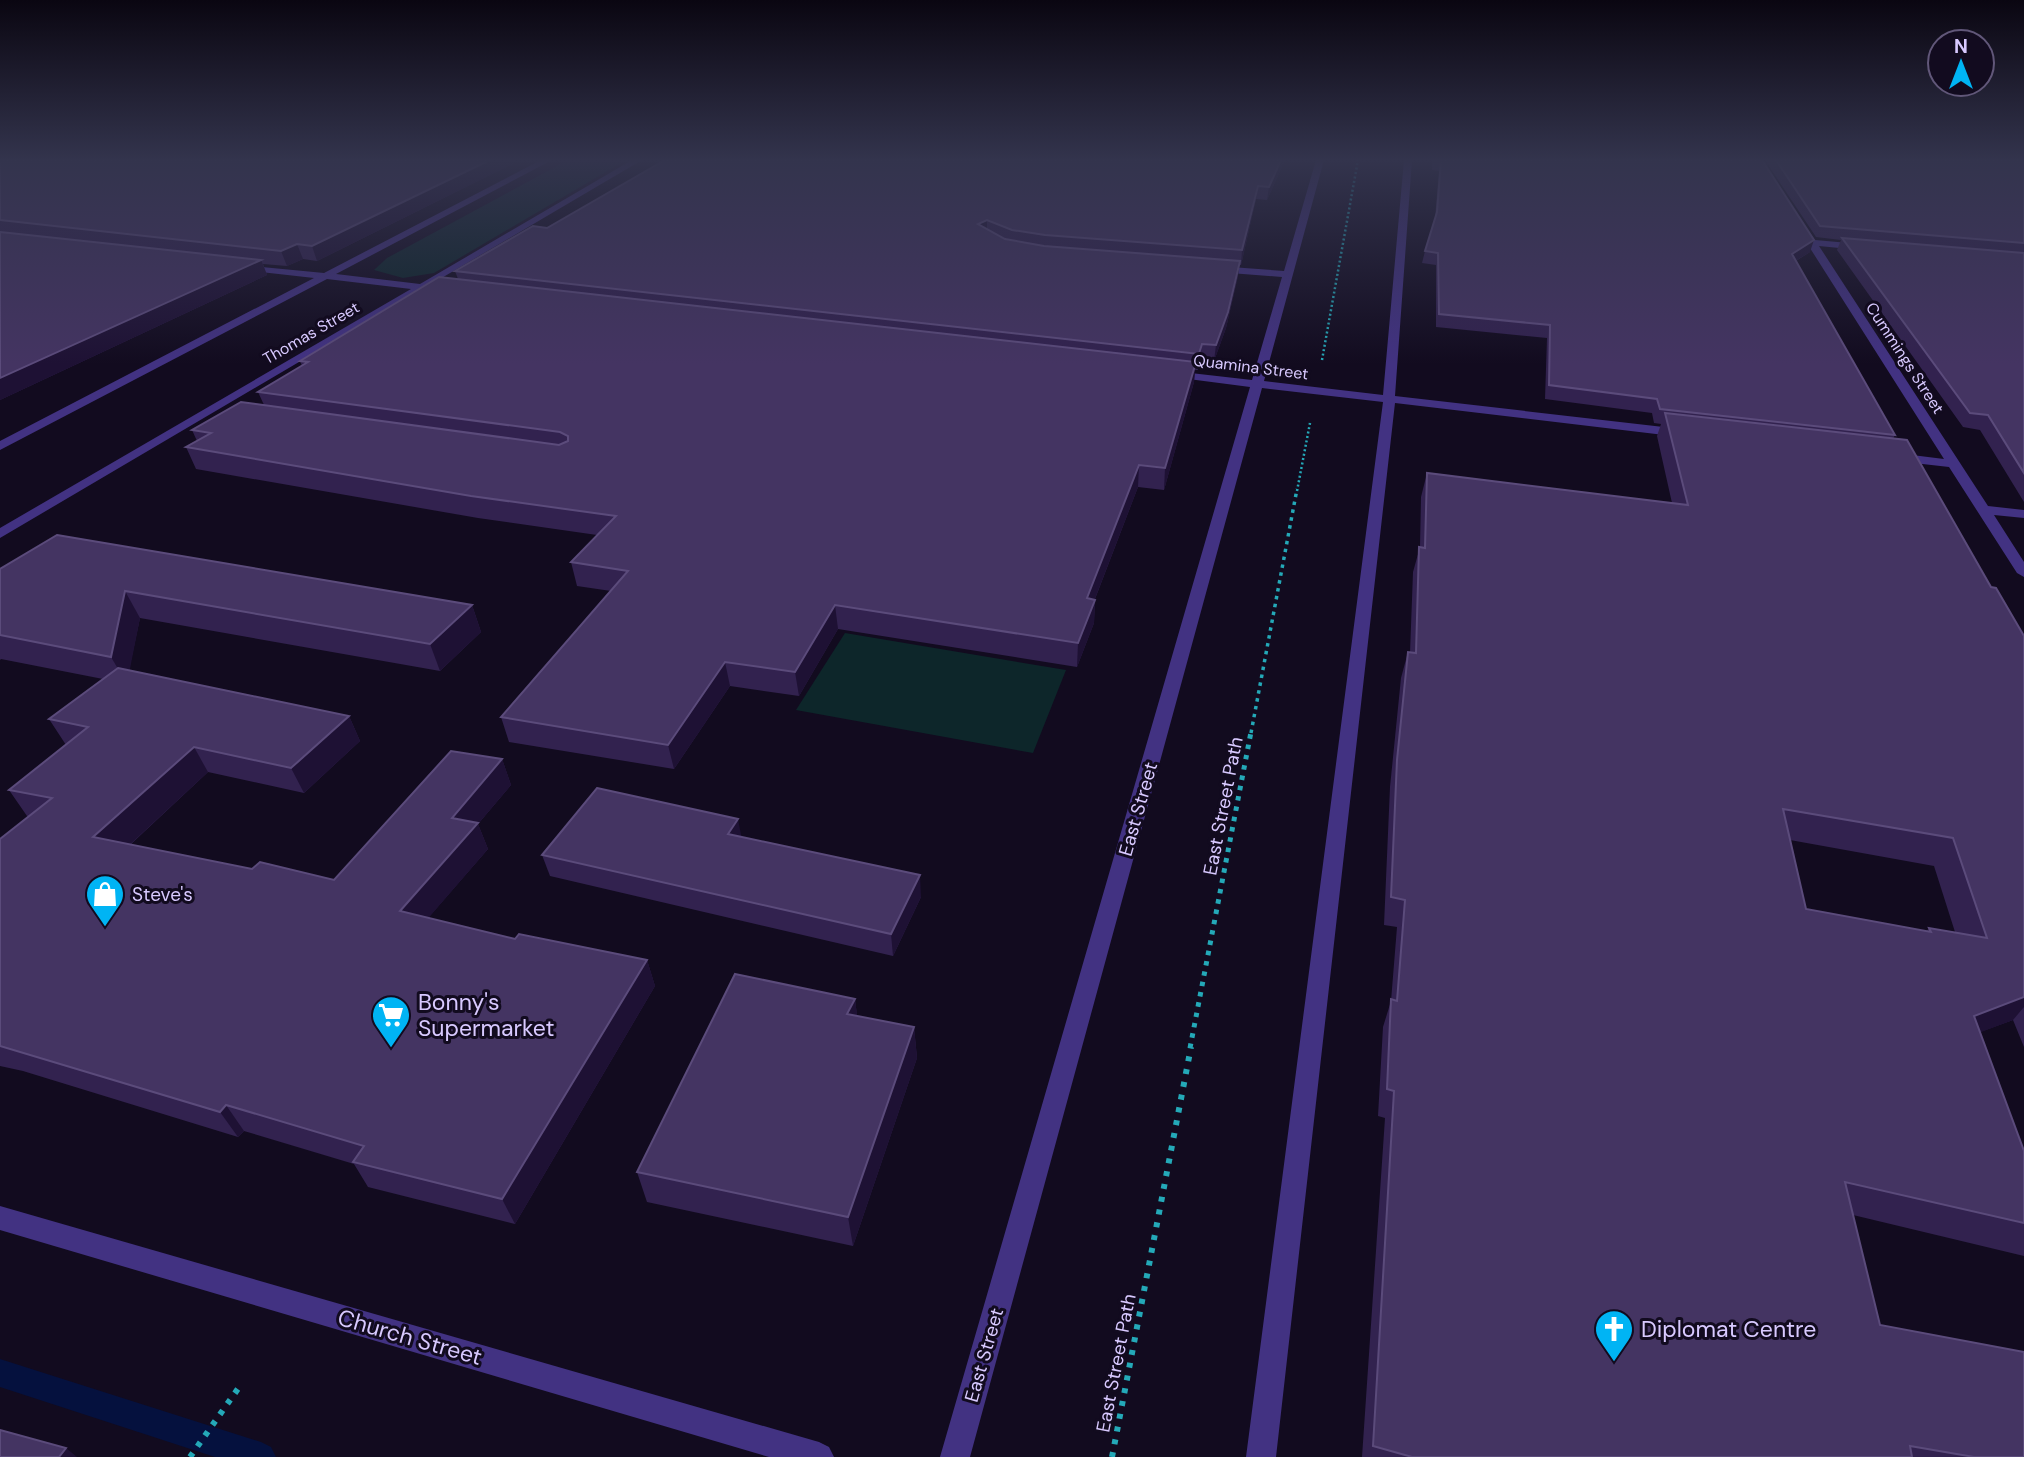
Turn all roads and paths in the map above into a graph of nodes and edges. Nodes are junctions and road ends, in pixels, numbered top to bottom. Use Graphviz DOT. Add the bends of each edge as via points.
graph roads {
  1 [pos="417,228"];
  2 [pos="522,228"];
  3 [pos="1301,228"];
  4 [pos="1346,228"];
  5 [pos="1403,228"];
  6 [pos="1802,228"];
  7 [pos="1812,243"];
  8 [pos="1878,248"];
  9 [pos="230,266"];
  10 [pos="1206,268"];
  11 [pos="1288,274"];
  12 [pos="325,276"];
  13 [pos="421,287"];
  14 [pos="448,290"];
  15 [pos="1162,373"];
  16 [pos="1257,384"];
  17 [pos="1317,391"];
  18 [pos="1389,399"];
  19 [pos="1689,434"];
  20 [pos="0,446"];
  21 [pos="1889,457"];
  22 [pos="1955,464"];
  23 [pos="1985,510"];
  24 [pos="2024,514"];
  25 [pos="0,534"];
  26 [pos="2024,573"];
  27 [pos="0,1218"];
  28 [pos="242,1383"];
  29 [pos="190,1457"];
  30 [pos="819,1457"];
  31 [pos="956,1457"];
  32 [pos="1112,1457"];
  33 [pos="1261,1457"];
  1 -- 12 [label="street"];
  2 -- 13 [label="street, Thomas Street"];
  3 -- 11 [label="street, East Street"];
  4 -- 17 [label="path, East Street Path"];
  5 -- 18 [label="street"];
  6 -- 7 [label="street, Cummings Street"];
  7 -- 8 [label="street"];
  7 -- 22 [label="street, Cummings Street"];
  9 -- 12 [label="street"];
  10 -- 11 [label="street"];
  11 -- 16 [label="street, East Street"];
  12 -- 13 [label="street"];
  12 -- 20 [label="street"];
  13 -- 14 [label="street"];
  13 -- 25 [label="street, Thomas Street"];
  15 -- 16 [label="street, Quamina Street"];
  16 -- 17 [label="street, Quamina Street"];
  16 -- 31 [label="street, East Street"];
  17 -- 18 [label="street, Quamina Street"];
  17 -- 32 [label="path, East Street Path"];
  18 -- 19 [label="street, Quamina Street"];
  18 -- 33 [label="street"];
  21 -- 22 [label="street"];
  22 -- 23 [label="street, Cummings Street"];
  23 -- 24 [label="street"];
  23 -- 26 [label="street, Cummings Street"];
  27 -- 30 [label="street, Church Street"];
  28 -- 29 [label="path"];
}
